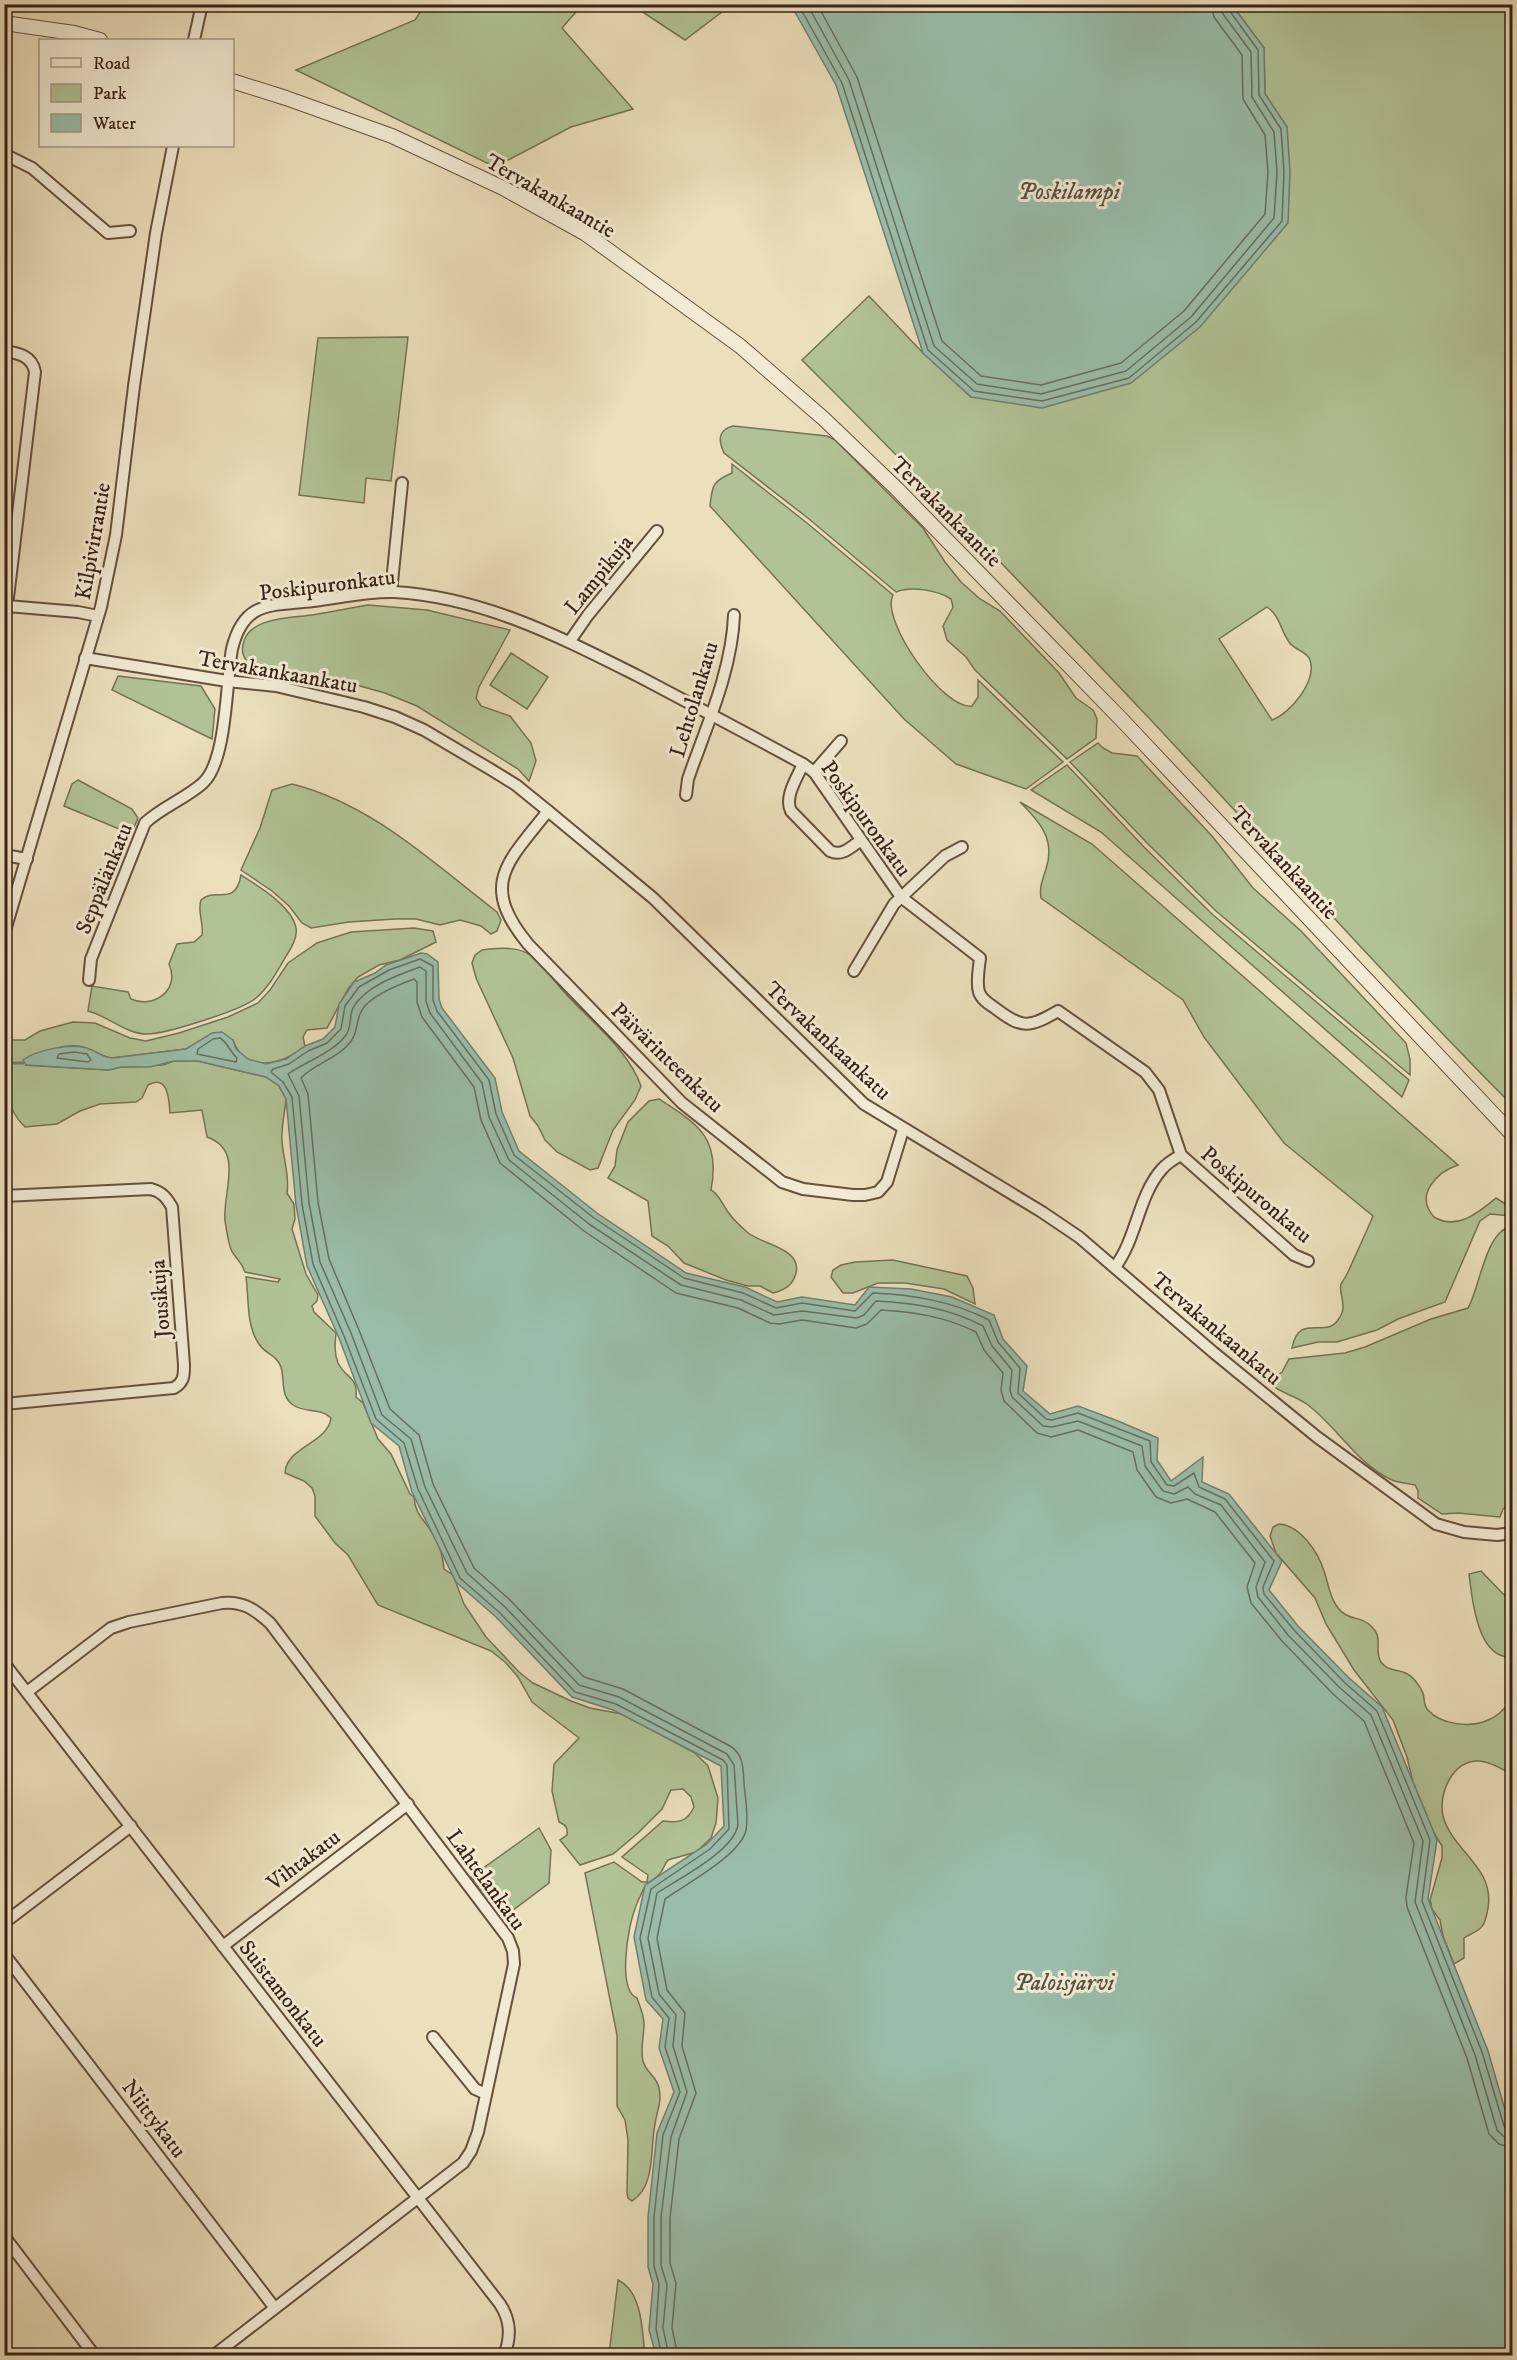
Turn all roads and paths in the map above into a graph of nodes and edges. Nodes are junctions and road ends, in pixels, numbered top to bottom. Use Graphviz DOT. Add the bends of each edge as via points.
graph roads {
  1 [pos="202,4"];
  2 [pos="4,23"];
  3 [pos="96,39"];
  4 [pos="194,39"];
  5 [pos="234,82"];
  6 [pos="173,147"];
  7 [pos="4,154"];
  8 [pos="130,231"];
  9 [pos="4,351"];
  10 [pos="402,483"];
  11 [pos="4,517"];
  12 [pos="16,517"];
  13 [pos="657,531"];
  14 [pos="391,592"];
  15 [pos="734,615"];
  16 [pos="98,616"];
  17 [pos="570,641"];
  18 [pos="85,658"];
  19 [pos="227,681"];
  20 [pos="710,714"];
  21 [pos="841,741"];
  22 [pos="803,764"];
  23 [pos="814,772"];
  24 [pos="686,795"];
  25 [pos="548,810"];
  26 [pos="861,840"];
  27 [pos="962,847"];
  28 [pos="4,855"];
  29 [pos="27,859"];
  30 [pos="901,897"];
  31 [pos="4,934"];
  32 [pos="854,971"];
  33 [pos="89,980"];
  34 [pos="903,1130"];
  35 [pos="1512,1134"];
  36 [pos="1181,1155"];
  37 [pos="4,1196"];
  38 [pos="1308,1261"];
  39 [pos="1116,1267"];
  40 [pos="4,1404"];
  41 [pos="1512,1533"];
  42 [pos="4,1663"];
  43 [pos="27,1692"];
  44 [pos="408,1804"];
  45 [pos="131,1826"];
  46 [pos="4,1923"];
  47 [pos="223,1946"];
  48 [pos="4,1954"];
  49 [pos="433,2037"];
  50 [pos="486,2094"];
  51 [pos="418,2199"];
  52 [pos="4,2236"];
  53 [pos="274,2307"];
  54 [pos="96,2355"];
  55 [pos="213,2355"];
  56 [pos="504,2355"];
  1 -- 4 [label="street"];
  2 -- 3 [label="street"];
  5 -- 35 [label="street, Tervakankaantie" via="392,136 503,188 586,234 740,346 824,419 914,506 1122,720"];
  6 -- 16 [label="street, Kilpivirrantie" via="156,233 116,535"];
  7 -- 8 [label="street" via="32,168 108,233"];
  9 -- 12 [label="street" via="27,357 35,372"];
  10 -- 14 [label="street"];
  11 -- 12 [label="street"];
  12 -- 16 [label="street" via="7,606"];
  13 -- 17 [label="street, Lampikuja"];
  14 -- 17 [label="street, Poskipuronkatu" via="489,610"];
  14 -- 19 [label="street, Poskipuronkatu" via="261,608 249,614 235,636"];
  15 -- 20 [label="street, Lehtolankatu" via="731,642"];
  16 -- 18 [label="street, Kilpivirrantie"];
  17 -- 20 [label="street, Poskipuronkatu"];
  18 -- 19 [label="street, Tervakankaankatu"];
  18 -- 29 [label="street, Kilpivirrantie"];
  19 -- 25 [label="street, Tervakankaankatu" via="304,692 395,717 490,769"];
  19 -- 33 [label="street, Seppälänkatu" via="220,749 214,768 193,791 145,823 92,959"];
  20 -- 22 [label="street, Poskipuronkatu"];
  20 -- 24 [label="street, Lehtolankatu"];
  21 -- 23 [label="street"];
  22 -- 23 [label="street, Poskipuronkatu"];
  22 -- 26 [label="street" via="789,799 791,812 836,854"];
  23 -- 26 [label="street, Poskipuronkatu"];
  25 -- 34 [label="street, Tervakankaankatu" via="653,898 845,1088"];
  25 -- 34 [label="street, Päivärinteenkatu" via="507,866 501,886 505,907 528,944 682,1103 773,1177 803,1189 865,1195 878,1192 891,1173"];
  26 -- 30 [label="street, Poskipuronkatu"];
  27 -- 30 [label="street" via="945,856"];
  28 -- 29 [label="street"];
  29 -- 31 [label="street, Kilpivirrantie"];
  30 -- 32 [label="street"];
  30 -- 36 [label="street, Poskipuronkatu" via="980,958 979,993 1012,1021 1034,1024 1058,1011 1145,1072 1159,1090"];
  34 -- 39 [label="street, Tervakankaankatu" via="1042,1212"];
  36 -- 38 [label="street, Poskipuronkatu" via="1294,1255"];
  36 -- 39 [label="street" via="1155,1177 1128,1247"];
  37 -- 40 [label="street, Jousikuja" via="151,1189 167,1198 172,1207 184,1378 174,1388"];
  39 -- 41 [label="street, Tervakankaankatu" via="1317,1437 1437,1524 1464,1532"];
  42 -- 43 [label="street, Suistamonkatu"];
  43 -- 44 [label="street, Lahtelankatu" via="111,1628 231,1602 248,1606 270,1623"];
  43 -- 45 [label="street, Suistamonkatu"];
  44 -- 47 [label="street, Vihtakatu"];
  44 -- 50 [label="street, Lahtelankatu" via="508,1938 513,1951 508,1999"];
  45 -- 46 [label="street"];
  45 -- 47 [label="street, Suistamonkatu"];
  47 -- 51 [label="street, Suistamonkatu"];
  48 -- 53 [label="street, Niittykatu"];
  49 -- 50 [label="street" via="476,2089"];
  50 -- 51 [label="street, Lahtelankatu" via="471,2151 458,2168"];
  51 -- 53 [label="street, Lahtelankatu"];
  51 -- 56 [label="street, Suistamonkatu" via="505,2311 509,2332"];
  52 -- 54 [label="street"];
  53 -- 55 [label="street, Lahtelankatu"];
}
